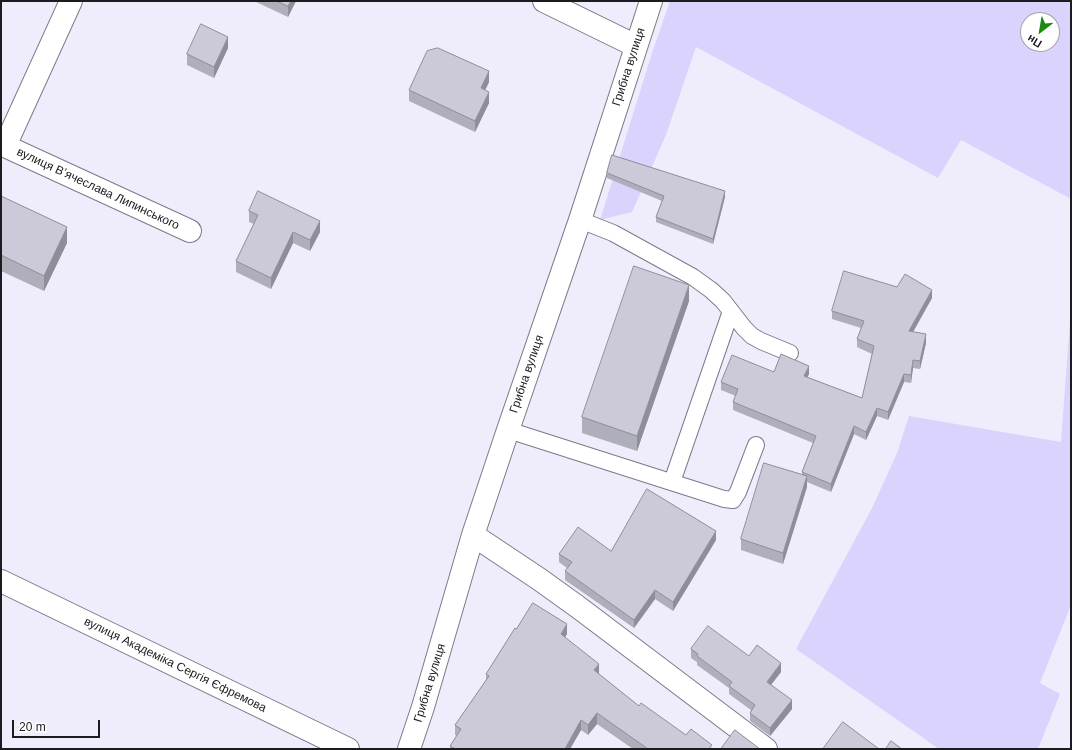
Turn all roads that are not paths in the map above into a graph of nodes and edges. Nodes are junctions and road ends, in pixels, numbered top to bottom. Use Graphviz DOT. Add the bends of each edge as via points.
graph roads {
  1 [pos="71,1"];
  2 [pos="544,1"];
  3 [pos="651,1"];
  4 [pos="636,46"];
  5 [pos="3,145"];
  6 [pos="580,220"];
  7 [pos="190,231"];
  8 [pos="731,311"];
  9 [pos="790,353"];
  10 [pos="508,430"];
  11 [pos="756,445"];
  12 [pos="672,482"];
  13 [pos="473,535"];
  14 [pos="1,581"];
  15 [pos="348,749"];
  16 [pos="409,749"];
  17 [pos="766,749"];
  1 -- 5 [label="street, вулиця Вʼячеслава Липинського"];
  2 -- 4 [label="street"];
  3 -- 4 [label="street, Грибна вулиця"];
  4 -- 6 [label="street, Грибна вулиця"];
  5 -- 7 [label="street, вулиця Вʼячеслава Липинського"];
  6 -- 8 [label="lane" via="613,233 692,277 711,290"];
  6 -- 10 [label="street, Грибна вулиця"];
  8 -- 9 [label="lane" via="752,336"];
  8 -- 12 [label="lane"];
  10 -- 12 [label="lane"];
  10 -- 13 [label="street, Грибна вулиця"];
  11 -- 12 [label="lane" via="733,500"];
  13 -- 16 [label="street, Грибна вулиця"];
  13 -- 17 [label="street" via="578,607"];
  14 -- 15 [label="street, вулиця Академіка Сергія Єфремова"];
}
